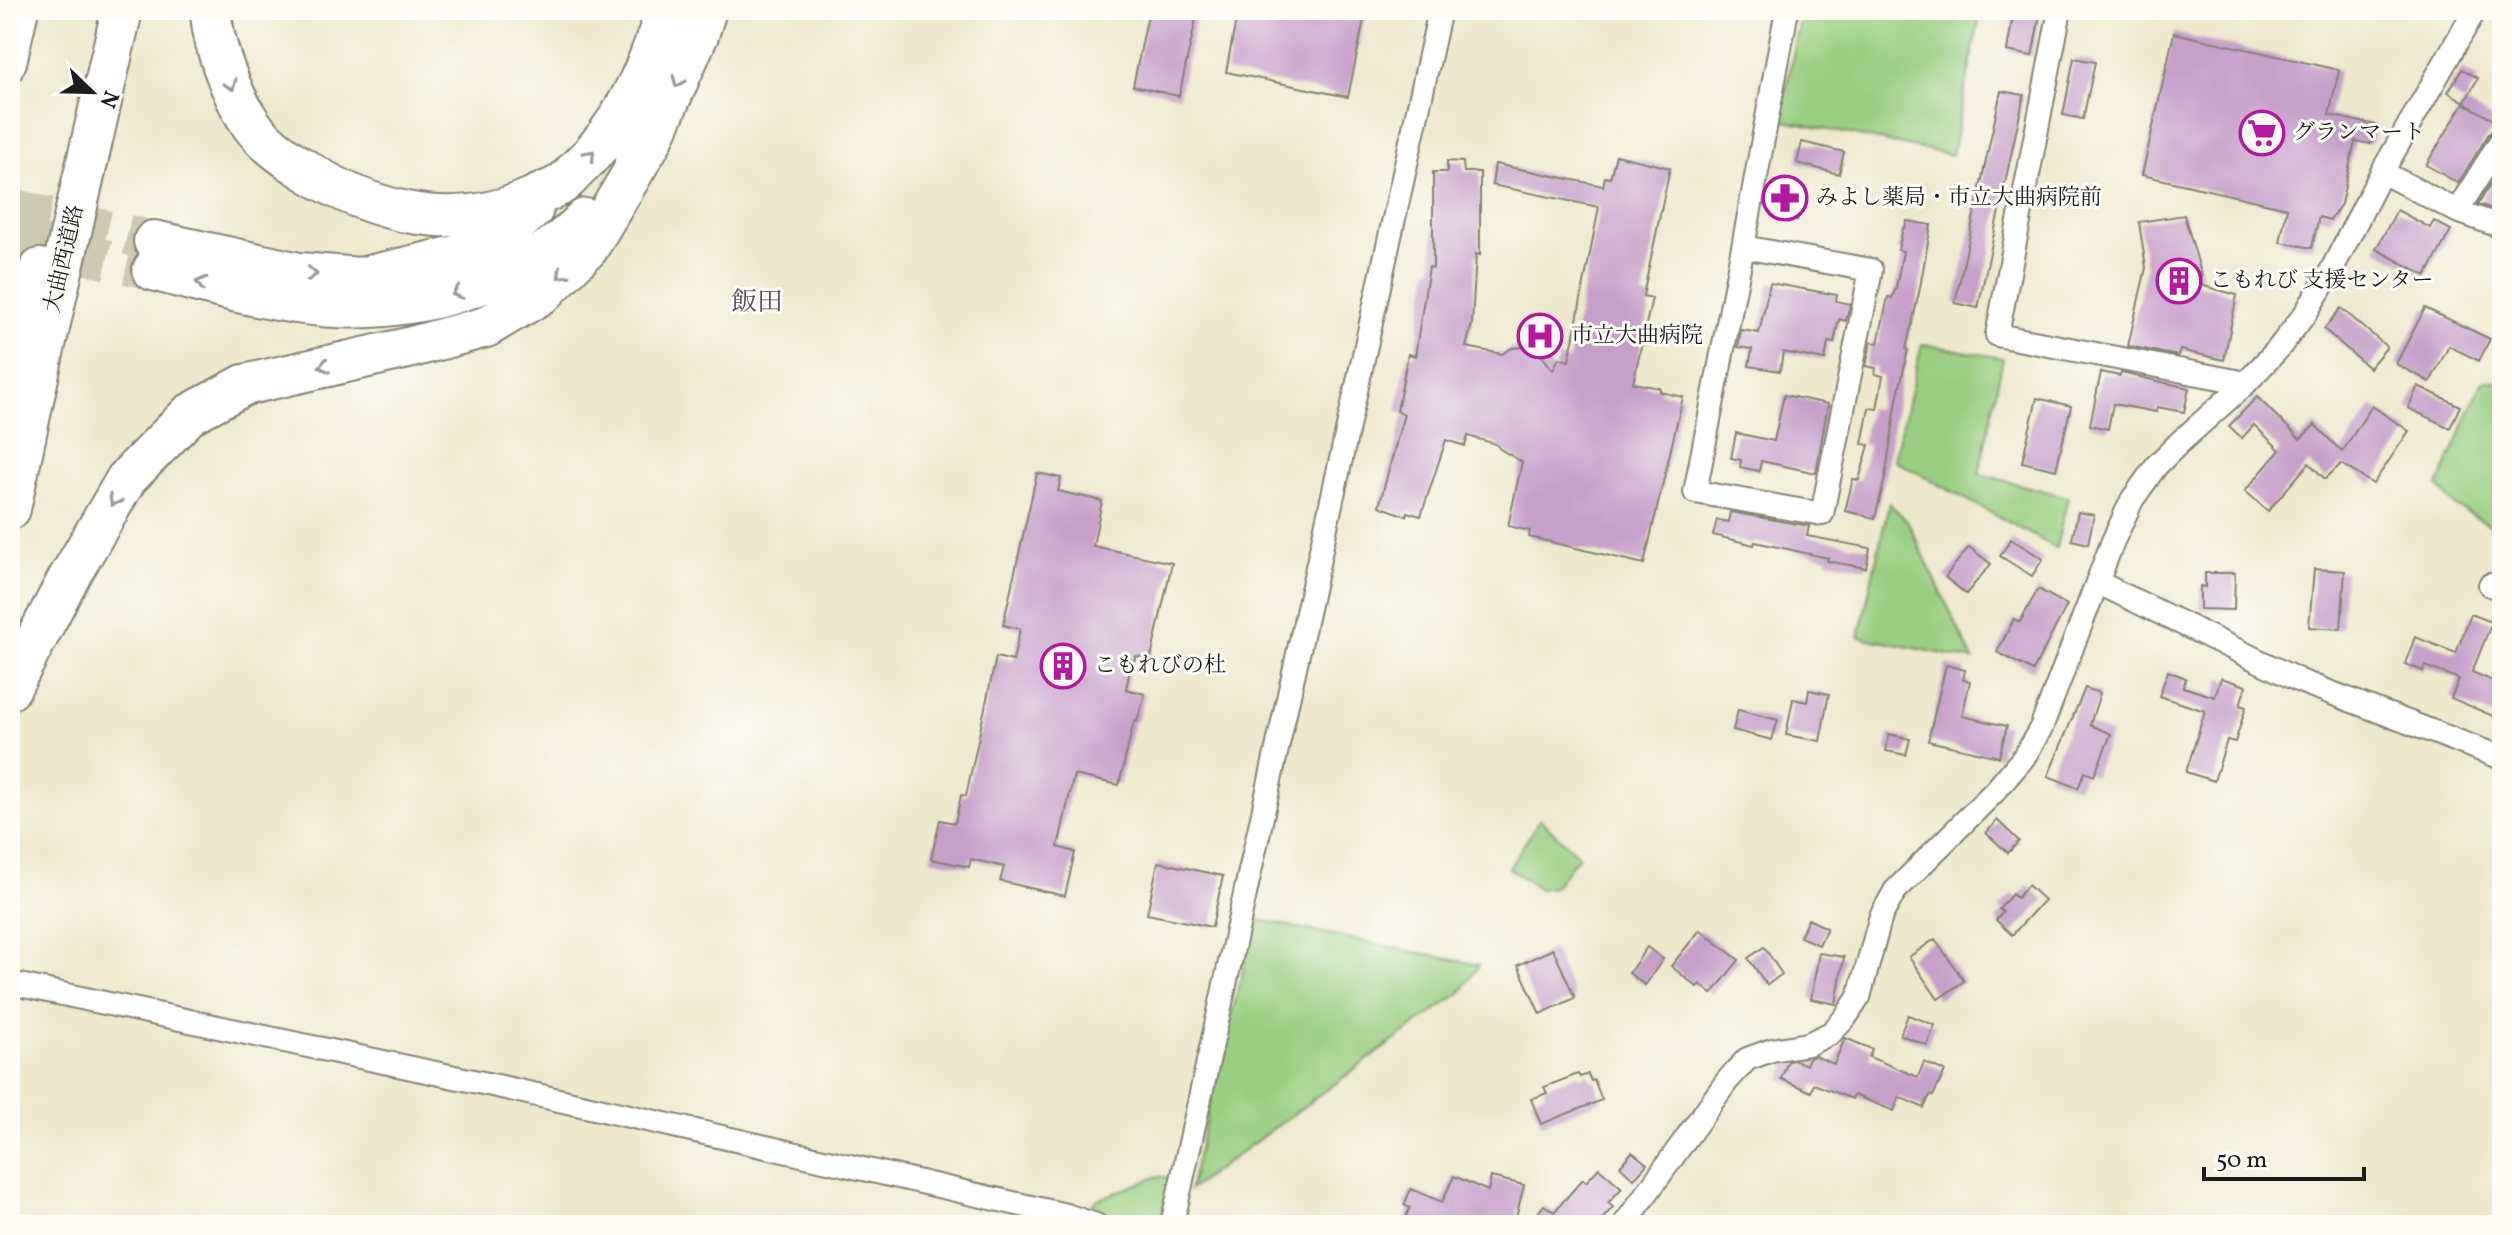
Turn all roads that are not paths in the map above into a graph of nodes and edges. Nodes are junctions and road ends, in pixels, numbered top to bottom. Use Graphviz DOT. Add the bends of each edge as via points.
graph roads {
  1 [pos="27,10"];
  2 [pos="113,10"];
  3 [pos="122,10"];
  4 [pos="211,10"];
  5 [pos="666,10"];
  6 [pos="706,10"];
  7 [pos="1440,10"];
  8 [pos="1787,10"];
  9 [pos="2060,10"];
  10 [pos="2475,10"];
  11 [pos="10,73"];
  12 [pos="2502,139"];
  13 [pos="652,140"];
  14 [pos="2382,172"];
  15 [pos="561,184"];
  16 [pos="2457,211"];
  17 [pos="2502,227"];
  18 [pos="1743,247"];
  19 [pos="10,351"];
  20 [pos="2246,383"];
  21 [pos="10,509"];
  22 [pos="2097,582"];
  23 [pos="10,689"];
  24 [pos="2502,758"];
  25 [pos="10,983"];
  26 [pos="1096,1225"];
  27 [pos="1172,1225"];
  28 [pos="1624,1225"];
  1 -- 11 [label="street"];
  2 -- 19 [label="highway" via="48,243"];
  3 -- 21 [label="highway, 大曲西道路"];
  4 -- 15 [label="highway, one-way" via="229,86 252,126 289,160 326,183 407,214 441,216 507,209"];
  15 -- 5 [label="highway, one-way" via="592,154 628,105"];
  6 -- 13 [label="highway, one-way"];
  7 -- 27 [label="street"];
  8 -- 18 [label="street"];
  9 -- 20 [label="street" via="1997,335"];
  10 -- 14 [label="street"];
  12 -- 16 [label="street"];
  13 -- 15 [label="highway, one-way" via="583,222 545,252 455,294 408,305 350,308 279,302 153,255 360,278 465,254 505,233"];
  13 -- 23 [label="highway, one-way" via="588,248 543,293 486,327 244,385 190,414 127,478"];
  14 -- 16 [label="street"];
  14 -- 20 [label="street" via="2305,314"];
  16 -- 17 [label="street"];
  18 -- 18 [label="street" via="1695,492 1822,514 1871,270"];
  20 -- 22 [label="street" via="2156,466 2132,500"];
  22 -- 24 [label="street" via="2300,681"];
  22 -- 28 [label="street" via="2041,728 1996,790 1895,891 1881,916 1859,997 1845,1018 1831,1033 1808,1044 1747,1059"];
  25 -- 26 [label="street" via="497,1086"];
}
